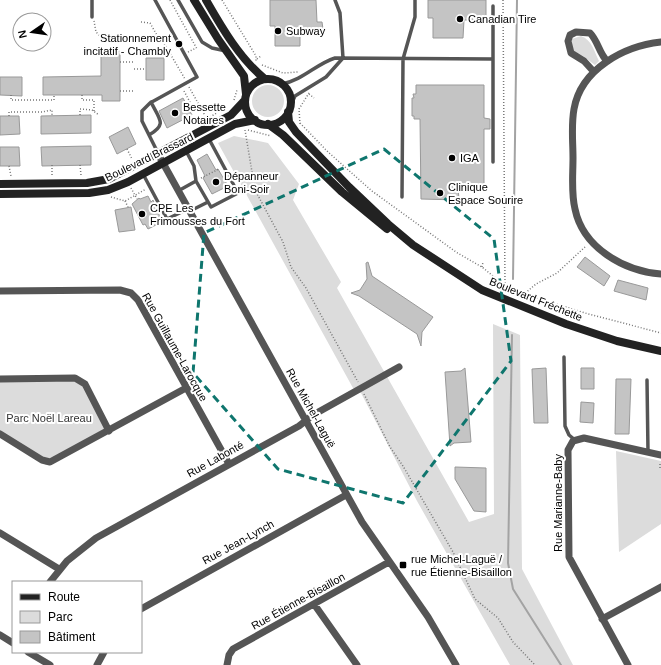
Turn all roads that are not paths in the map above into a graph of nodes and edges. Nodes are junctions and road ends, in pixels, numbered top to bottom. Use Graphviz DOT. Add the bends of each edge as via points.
graph roads {
  1 [pos="92,0"];
  2 [pos="155,0"];
  3 [pos="178,0"];
  4 [pos="194,0"];
  5 [pos="206,0"];
  6 [pos="335,0"];
  7 [pos="415,0"];
  8 [pos="493,6"];
  9 [pos="92,17"];
  10 [pos="661,42"];
  11 [pos="227,52"];
  12 [pos="343,58"];
  13 [pos="403,59"];
  14 [pos="493,59"];
  15 [pos="607,61"];
  16 [pos="594,72"];
  17 [pos="265,79"];
  18 [pos="282,84"];
  19 [pos="246,97"];
  20 [pos="151,102"];
  21 [pos="289,109"];
  22 [pos="255,120"];
  23 [pos="268,124"];
  24 [pos="149,135"];
  25 [pos="209,139"];
  26 [pos="186,151"];
  27 [pos="158,154"];
  28 [pos="493,162"];
  29 [pos="163,163"];
  30 [pos="142,174"];
  31 [pos="196,181"];
  32 [pos="0,184"];
  33 [pos="178,191"];
  34 [pos="0,194"];
  35 [pos="402,198"];
  36 [pos="208,202"];
  37 [pos="189,210"];
  38 [pos="413,245"];
  39 [pos="661,274"];
  40 [pos="0,291"];
  41 [pos="661,351"];
  42 [pos="564,357"];
  43 [pos="399,367"];
  44 [pos="0,379"];
  45 [pos="647,380"];
  46 [pos="186,388"];
  47 [pos="306,420"];
  48 [pos="110,431"];
  49 [pos="0,434"];
  50 [pos="575,440"];
  51 [pos="648,453"];
  52 [pos="661,455"];
  53 [pos="228,464"];
  54 [pos="346,495"];
  55 [pos="0,533"];
  56 [pos="389,562"];
  57 [pos="59,568"];
  58 [pos="51,581"];
  59 [pos="661,587"];
  60 [pos="314,604"];
  61 [pos="142,608"];
  62 [pos="602,619"];
  63 [pos="0,635"];
  64 [pos="12,641"];
  65 [pos="30,653"];
  66 [pos="103,653"];
  67 [pos="50,665"];
  68 [pos="97,665"];
  69 [pos="227,665"];
  70 [pos="357,665"];
  71 [pos="456,665"];
  72 [pos="628,665"];
  1 -- 9 [label="lane"];
  2 -- 20 [label="lane" via="197,77"];
  3 -- 11 [label="lane" via="202,42"];
  4 -- 11 [label="main road"];
  5 -- 17 [label="main road" via="251,67"];
  6 -- 12 [label="lane" via="340,13"];
  7 -- 13 [label="lane" via="415,17"];
  8 -- 14 [label="lane"];
  10 -- 15 [label="street" via="632,48"];
  11 -- 19 [label="main road" via="244,76"];
  12 -- 13 [label="lane"];
  12 -- 18 [label="lane" via="328,60 302,78"];
  12 -- 21 [label="lane" via="326,77 295,96"];
  13 -- 14 [label="lane"];
  13 -- 35 [label="lane"];
  14 -- 28 [label="lane"];
  15 -- 16 [label="street"];
  15 -- 16 [label="street" via="601,55 590,33 576,32 570,36 568,41 571,54 584,61"];
  16 -- 39 [label="street" via="579,93 573,114 573,196 576,215 591,241 608,256 629,267"];
  17 -- 18 [label="main road"];
  17 -- 19 [label="main road" via="253,84"];
  18 -- 21 [label="main road" via="290,96"];
  19 -- 22 [label="main road" via="247,110"];
  19 -- 27 [label="main road, Boulevard Brassard" via="231,115"];
  20 -- 24 [label="lane" via="144,108 141,116"];
  20 -- 24 [label="lane" via="160,126"];
  21 -- 23 [label="main road" via="281,120"];
  21 -- 38 [label="main road, Boulevard Fréchette" via="288,119 294,129 362,201"];
  22 -- 23 [label="main road"];
  22 -- 25 [label="main road, Boulevard Brassard" via="235,124"];
  23 -- 38 [label="main road, Boulevard Fréchette" via="283,135 361,209 394,235"];
  24 -- 27 [label="lane"];
  25 -- 26 [label="main road, Boulevard Brassard"];
  25 -- 36 [label="lane" via="238,192 211,207"];
  26 -- 29 [label="main road, Boulevard Brassard"];
  26 -- 31 [label="lane" via="194,166"];
  27 -- 29 [label="street, Rue Michel-Laguë"];
  27 -- 32 [label="main road, Boulevard Brassard" via="102,181"];
  29 -- 30 [label="main road, Boulevard Brassard"];
  29 -- 33 [label="street, Rue Michel-Laguë"];
  30 -- 34 [label="main road, Boulevard Brassard" via="95,193"];
  30 -- 37 [label="lane" via="167,219"];
  31 -- 33 [label="lane"];
  31 -- 36 [label="lane"];
  33 -- 37 [label="street, Rue Michel-Laguë"];
  36 -- 37 [label="lane"];
  37 -- 47 [label="street, Rue Michel-Laguë"];
  38 -- 41 [label="main road, Boulevard Fréchette" via="482,290 512,303 617,341"];
  40 -- 46 [label="street, Rue Guillaume-Larocque" via="128,291 138,300"];
  42 -- 50 [label="lane" via="565,426"];
  43 -- 47 [label="street, Rue Labonté"];
  44 -- 48 [label="street" via="80,380 85,384"];
  45 -- 51 [label="lane"];
  46 -- 48 [label="street"];
  46 -- 53 [label="street, Rue Guillaume-Larocque"];
  47 -- 53 [label="street, Rue Labonté"];
  47 -- 54 [label="street, Rue Michel-Laguë"];
  48 -- 49 [label="street" via="48,462"];
  50 -- 51 [label="street" via="587,438"];
  50 -- 62 [label="street, Rue Marianne-Baby" via="568,450 569,557"];
  51 -- 52 [label="street"];
  53 -- 57 [label="street, Rue Labonté" via="96,538"];
  54 -- 56 [label="street, Rue Michel-Laguë"];
  54 -- 61 [label="street, Rue Jean-Lynch"];
  55 -- 57 [label="street"];
  56 -- 60 [label="street, Rue Étienne-Bisaillon"];
  56 -- 71 [label="street, Rue Michel-Laguë" via="428,616"];
  57 -- 58 [label="street, Rue Labonté"];
  59 -- 62 [label="street"];
  60 -- 69 [label="street, Rue Étienne-Bisaillon" via="233,649 228,655"];
  60 -- 70 [label="street"];
  62 -- 72 [label="street, Rue Marianne-Baby"];
  63 -- 64 [label="street"];
  65 -- 67 [label="street"];
  66 -- 68 [label="street"];
}
